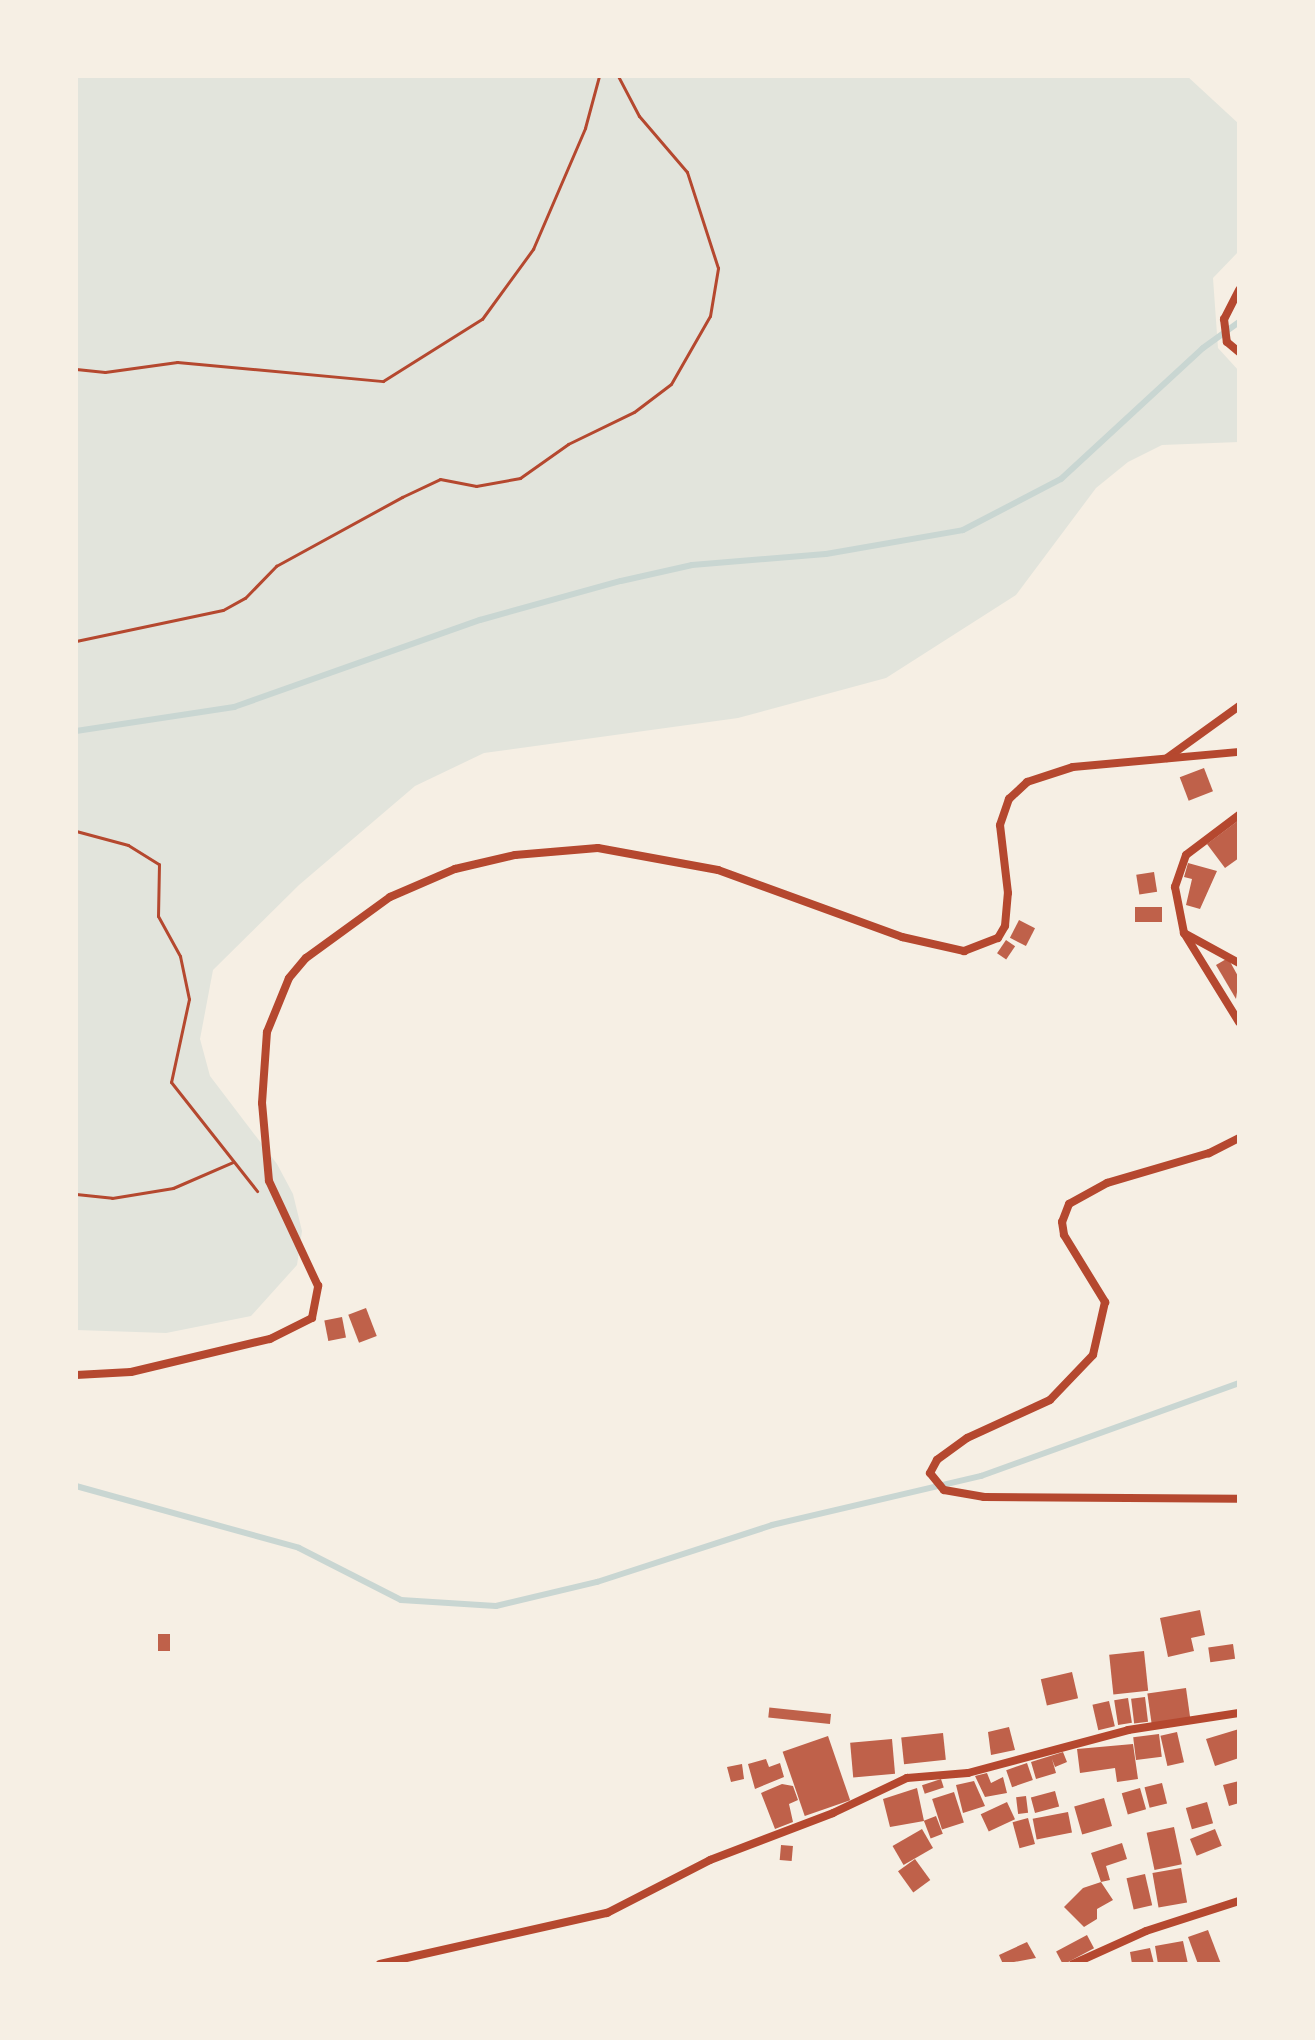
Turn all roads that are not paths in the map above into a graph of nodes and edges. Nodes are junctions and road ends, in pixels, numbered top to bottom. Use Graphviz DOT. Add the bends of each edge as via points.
graph roads {
  1 [pos="1239,290"];
  2 [pos="1239,352"];
  3 [pos="1239,706"];
  4 [pos="1239,752"];
  5 [pos="1166,759"];
  6 [pos="1239,815"];
  7 [pos="1184,933"];
  8 [pos="1239,963"];
  9 [pos="1239,1022"];
  10 [pos="1239,1138"];
  11 [pos="76,1375"];
  12 [pos="1239,1499"];
  13 [pos="1239,1713"];
  14 [pos="1239,1901"];
  15 [pos="380,1964"];
  16 [pos="1073,1964"];
  1 -- 2 [label="street" via="1224,319 1227,342"];
  3 -- 5 [label="street"];
  4 -- 5 [label="street"];
  5 -- 11 [label="street" via="1073,767 1042,775 1015,791 1000,825 1008,901 1005,926 998,938 964,951 902,937 718,870 598,848 515,855 455,869 390,897 306,958 289,978 267,1032 262,1103 269,1181 318,1286 312,1318 270,1339 131,1372"];
  6 -- 7 [label="street" via="1186,855 1175,887"];
  7 -- 8 [label="street"];
  7 -- 9 [label="street"];
  10 -- 12 [label="street" via="1209,1153 1107,1183 1069,1204 1062,1222 1064,1235 1105,1302 1093,1355 1050,1400 967,1438 937,1460 930,1473 944,1490 984,1497"];
  13 -- 15 [label="street" via="1128,1730 968,1773 907,1778 710,1860 607,1913"];
  14 -- 16 [label="street" via="1146,1931"];
}
